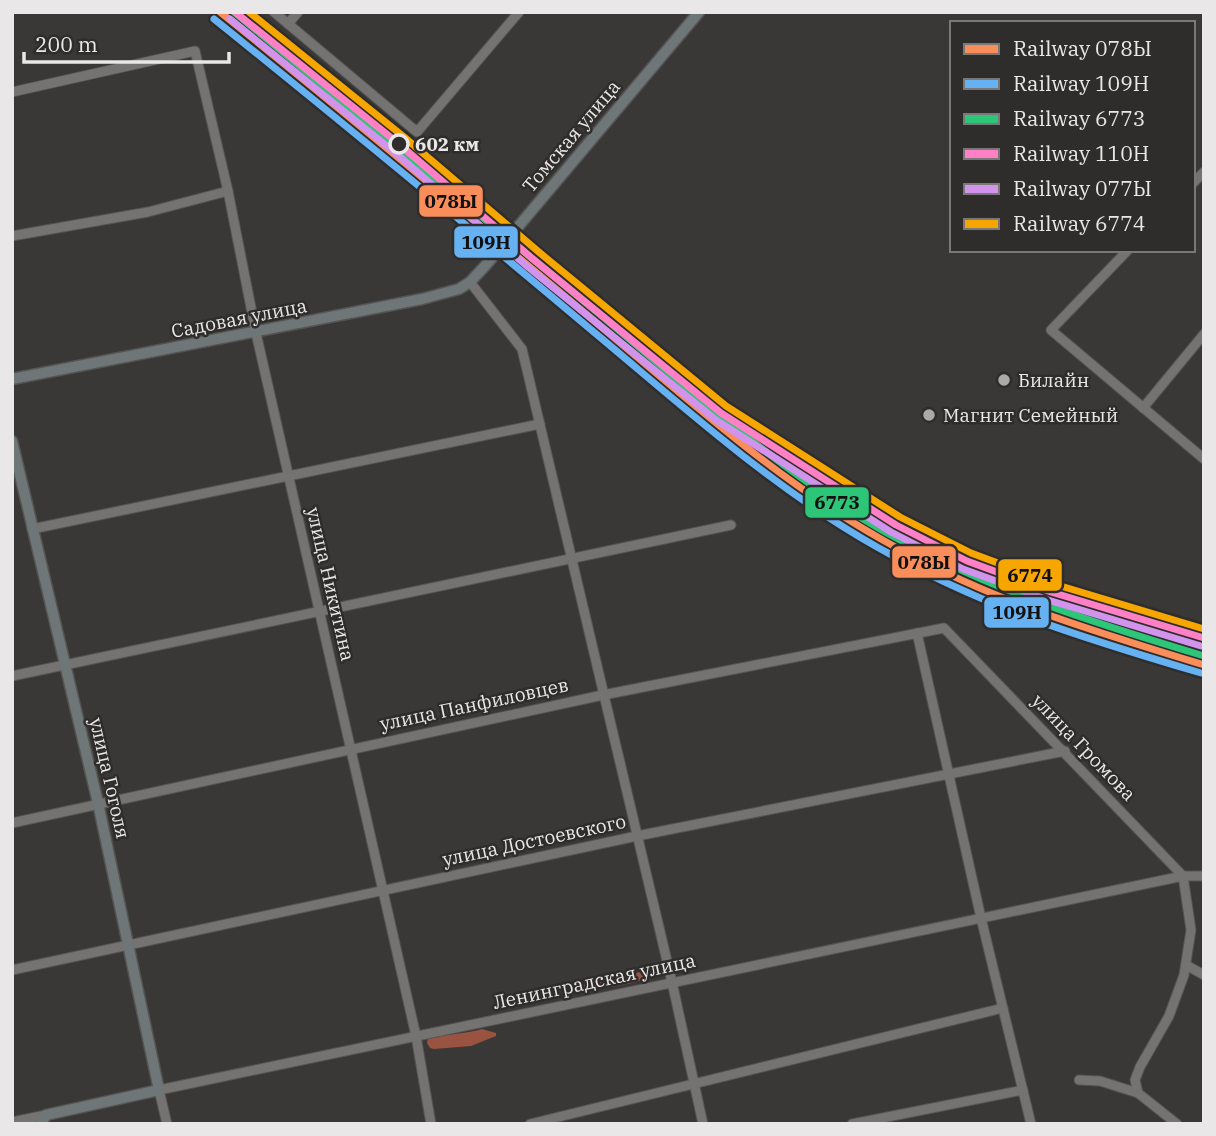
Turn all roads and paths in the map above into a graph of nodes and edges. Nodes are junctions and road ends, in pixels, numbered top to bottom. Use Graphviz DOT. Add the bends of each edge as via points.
graph roads {
  1 [pos="274,12"];
  2 [pos="298,12"];
  3 [pos="519,12"];
  4 [pos="699,12"];
  5 [pos="288,24"];
  6 [pos="12,92"];
  7 [pos="228,191"];
  8 [pos="12,236"];
  9 [pos="1126,252"];
  10 [pos="470,282"];
  11 [pos="256,333"];
  12 [pos="1204,334"];
  13 [pos="12,379"];
  14 [pos="1143,408"];
  15 [pos="540,424"];
  16 [pos="12,441"];
  17 [pos="1204,459"];
  18 [pos="289,476"];
  19 [pos="731,525"];
  20 [pos="32,529"];
  21 [pos="571,558"];
  22 [pos="319,611"];
  23 [pos="944,628"];
  24 [pos="917,633"];
  25 [pos="66,666"];
  26 [pos="12,676"];
  27 [pos="603,695"];
  28 [pos="350,749"];
  29 [pos="1065,751"];
  30 [pos="949,776"];
  31 [pos="98,803"];
  32 [pos="12,823"];
  33 [pos="637,836"];
  34 [pos="1183,876"];
  35 [pos="1204,876"];
  36 [pos="383,891"];
  37 [pos="981,918"];
  38 [pos="129,946"];
  39 [pos="1185,965"];
  40 [pos="12,970"];
  41 [pos="1204,975"];
  42 [pos="672,982"];
  43 [pos="1003,1008"];
  44 [pos="416,1036"];
  45 [pos="1079,1080"];
  46 [pos="694,1082"];
  47 [pos="159,1090"];
  48 [pos="1023,1090"];
  49 [pos="1138,1093"];
  50 [pos="43,1119"];
  51 [pos="12,1122"];
  52 [pos="167,1124"];
  53 [pos="431,1124"];
  54 [pos="530,1124"];
  55 [pos="703,1124"];
  56 [pos="852,1124"];
  57 [pos="1031,1124"];
  58 [pos="1177,1124"];
  1 -- 5 [label="street"];
  2 -- 5 [label="street"];
  3 -- 5 [label="street" via="417,132"];
  4 -- 10 [label="main road, Томская улица"];
  6 -- 7 [label="street, улица Никитина" via="195,51"];
  7 -- 8 [label="street" via="148,212"];
  7 -- 11 [label="street, улица Никитина"];
  9 -- 14 [label="street" via="1051,330"];
  10 -- 11 [label="main road, Садовая улица" via="422,299"];
  10 -- 15 [label="street" via="522,349"];
  11 -- 13 [label="main road, Садовая улица"];
  11 -- 18 [label="street, улица Никитина"];
  12 -- 14 [label="street"];
  14 -- 17 [label="street"];
  15 -- 18 [label="street"];
  15 -- 21 [label="street"];
  16 -- 20 [label="main road, улица Гоголя"];
  18 -- 20 [label="street"];
  18 -- 22 [label="street, улица Никитина"];
  19 -- 21 [label="street"];
  20 -- 25 [label="main road, улица Гоголя"];
  21 -- 22 [label="street"];
  21 -- 27 [label="street"];
  22 -- 25 [label="street"];
  22 -- 28 [label="street, улица Никитина"];
  23 -- 24 [label="street, улица Панфиловцев"];
  23 -- 29 [label="street, улица Громова"];
  24 -- 27 [label="street, улица Панфиловцев"];
  24 -- 30 [label="street"];
  25 -- 26 [label="street"];
  25 -- 31 [label="main road, улица Гоголя"];
  27 -- 28 [label="street, улица Панфиловцев"];
  27 -- 33 [label="street"];
  28 -- 31 [label="street, улица Панфиловцев"];
  28 -- 36 [label="street, улица Никитина"];
  29 -- 30 [label="street, улица Достоевского"];
  29 -- 34 [label="street, улица Громова"];
  30 -- 33 [label="street, улица Достоевского"];
  30 -- 37 [label="street"];
  31 -- 32 [label="street, улица Панфиловцев"];
  31 -- 38 [label="main road, улица Гоголя"];
  33 -- 36 [label="street, улица Достоевского"];
  33 -- 42 [label="street"];
  34 -- 35 [label="street"];
  34 -- 37 [label="street, Ленинградская улица"];
  34 -- 39 [label="street" via="1191,929"];
  36 -- 38 [label="street, улица Достоевского"];
  36 -- 44 [label="street, улица Никитина"];
  37 -- 42 [label="street, Ленинградская улица"];
  37 -- 43 [label="street"];
  38 -- 40 [label="street, улица Достоевского"];
  38 -- 47 [label="main road, улица Гоголя"];
  39 -- 41 [label="street"];
  39 -- 49 [label="street" via="1169,1016 1135,1080"];
  42 -- 44 [label="street, Ленинградская улица"];
  42 -- 46 [label="street"];
  43 -- 46 [label="street"];
  43 -- 48 [label="street"];
  44 -- 47 [label="street, Ленинградская улица"];
  44 -- 53 [label="street, улица Никитина"];
  45 -- 49 [label="street" via="1100,1081"];
  46 -- 54 [label="street"];
  46 -- 55 [label="street"];
  47 -- 50 [label="main road, Ленинградская улица"];
  47 -- 52 [label="street, улица Гоголя"];
  48 -- 56 [label="street"];
  48 -- 57 [label="street"];
  49 -- 58 [label="street"];
  50 -- 51 [label="street, Ленинградская улица"];
}
